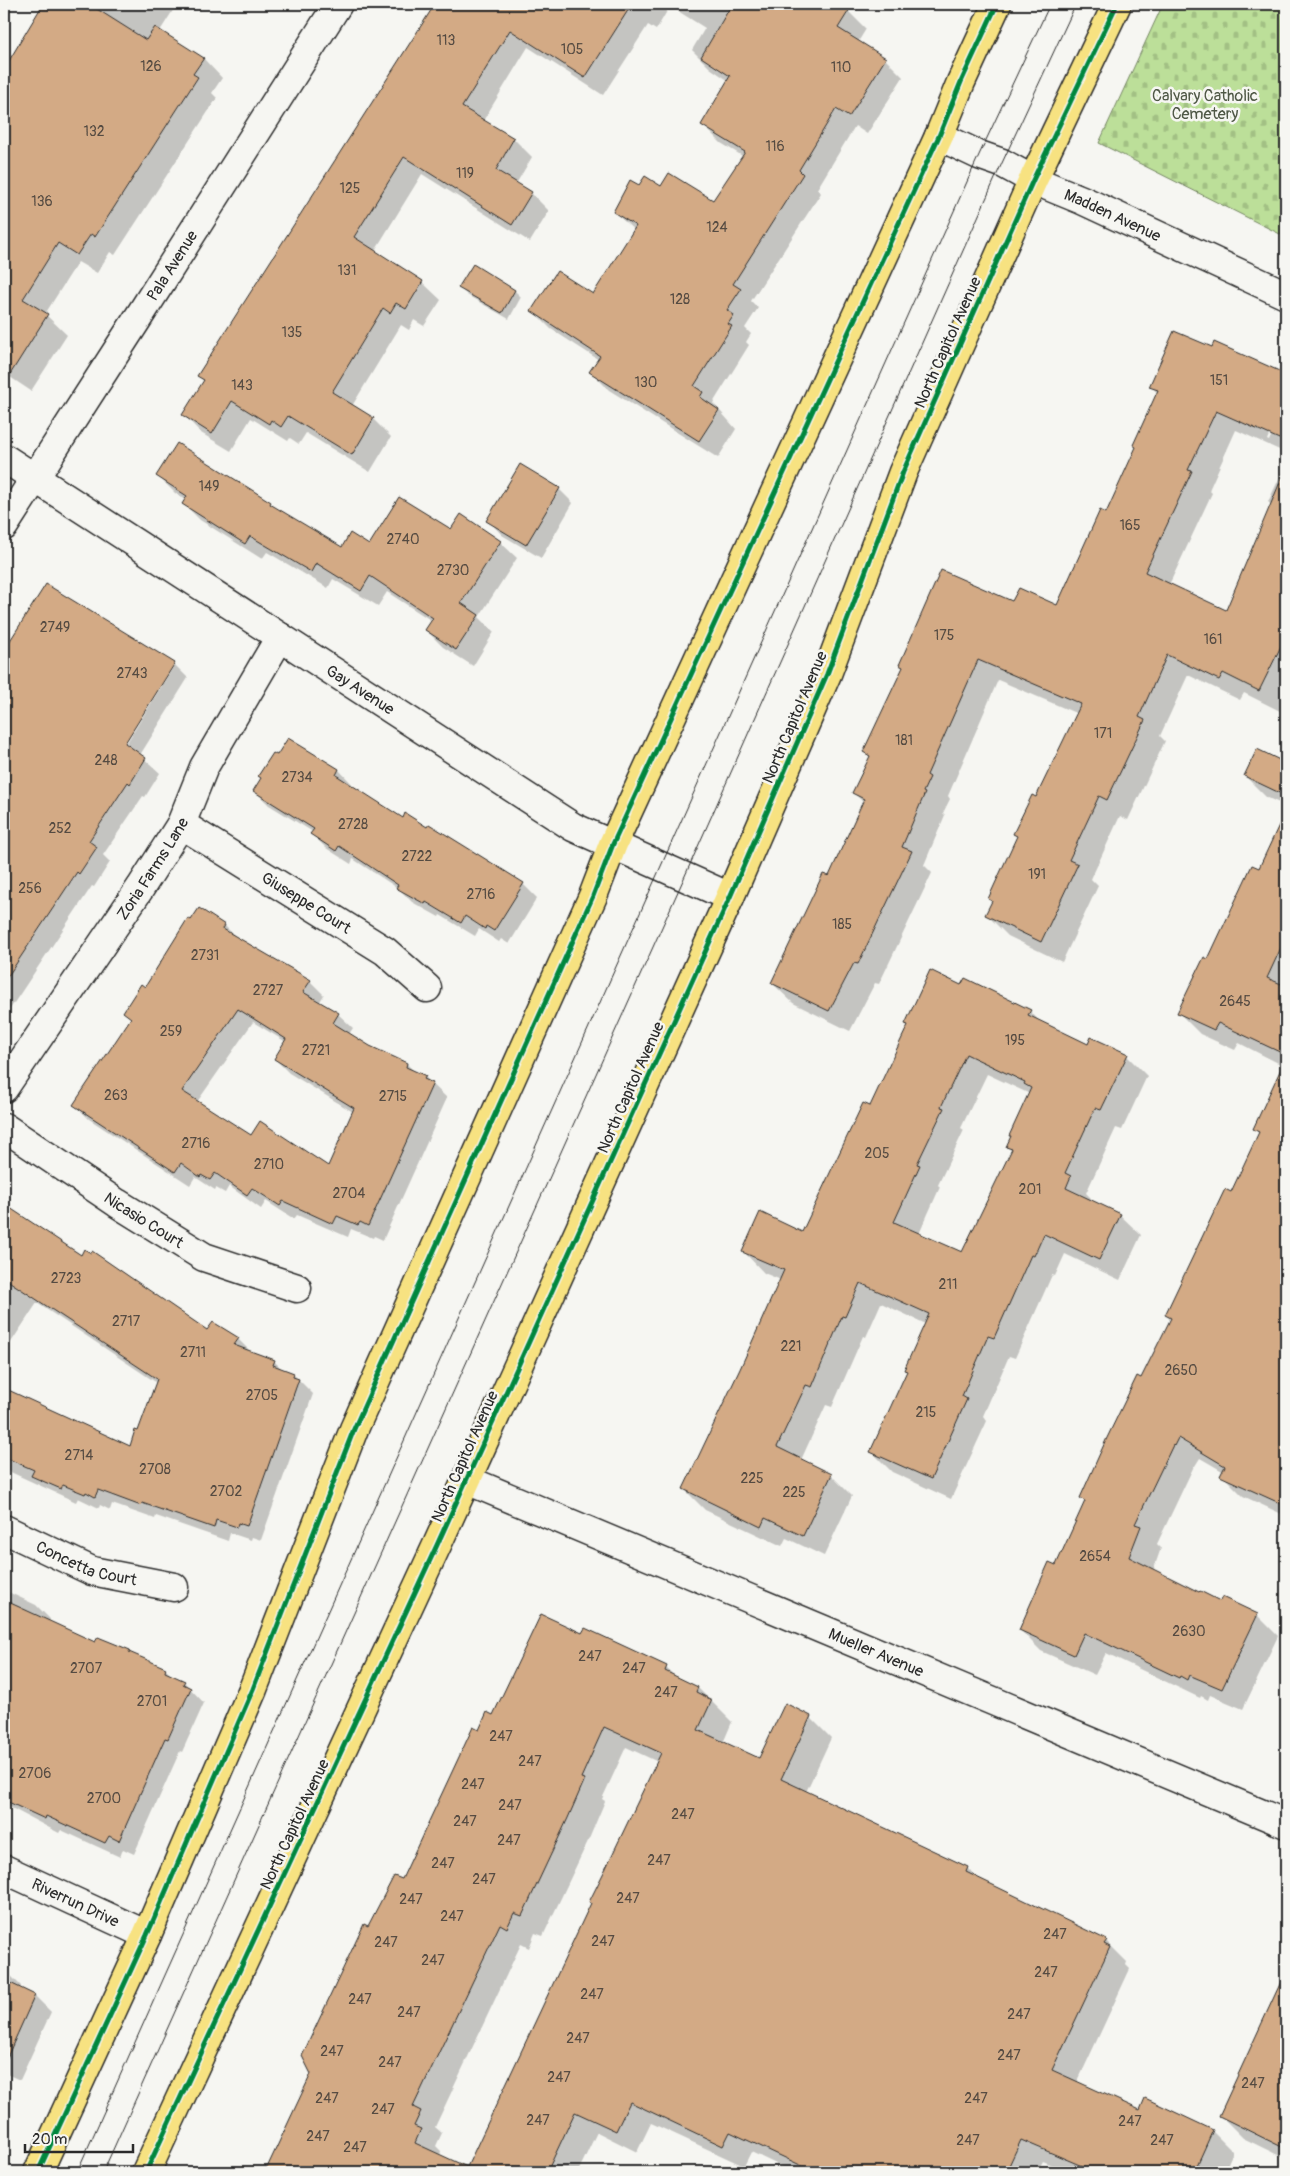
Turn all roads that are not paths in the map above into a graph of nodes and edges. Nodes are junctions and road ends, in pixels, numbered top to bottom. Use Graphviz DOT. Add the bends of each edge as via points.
graph roads {
  1 [pos="338,4"];
  2 [pos="997,4"];
  3 [pos="1117,4"];
  4 [pos="939,136"];
  5 [pos="1033,180"];
  6 [pos="1286,295"];
  7 [pos="4,458"];
  8 [pos="36,478"];
  9 [pos="4,526"];
  10 [pos="280,637"];
  11 [pos="181,824"];
  12 [pos="613,844"];
  13 [pos="730,897"];
  14 [pos="427,988"];
  15 [pos="4,1088"];
  16 [pos="4,1127"];
  17 [pos="296,1288"];
  18 [pos="467,1480"];
  19 [pos="4,1529"];
  20 [pos="174,1587"];
  21 [pos="1286,1824"];
  22 [pos="4,1869"];
  23 [pos="147,1935"];
  24 [pos="38,2172"];
  25 [pos="146,2172"];
  1 -- 8 [label="street, Pala Avenue"];
  2 -- 4 [label="main road"];
  3 -- 5 [label="main road, North Capitol Avenue"];
  4 -- 5 [label="street, Madden Avenue" via="1002,162"];
  4 -- 12 [label="main road"];
  5 -- 6 [label="street, Madden Avenue"];
  5 -- 13 [label="main road, North Capitol Avenue" via="903,472 826,674"];
  7 -- 8 [label="street, Gay Avenue"];
  8 -- 9 [label="street, Pala Avenue"];
  8 -- 10 [label="street, Gay Avenue"];
  10 -- 11 [label="street, Zoria Farms Lane" via="204,767"];
  10 -- 12 [label="street, Gay Avenue" via="573,827"];
  11 -- 14 [label="street, Giuseppe Court" via="385,950"];
  11 -- 15 [label="street, Zoria Farms Lane"];
  12 -- 13 [label="street, Gay Avenue"];
  12 -- 23 [label="main road" via="589,905 354,1429 253,1689"];
  13 -- 18 [label="main road, North Capitol Avenue"];
  16 -- 17 [label="street, Nicasio Court" via="204,1257"];
  18 -- 21 [label="street, Mueller Avenue"];
  18 -- 25 [label="main road, North Capitol Avenue"];
  19 -- 20 [label="street, Concetta Court" via="92,1571"];
  22 -- 23 [label="street, Riverrun Drive"];
  23 -- 24 [label="main road"];
}
